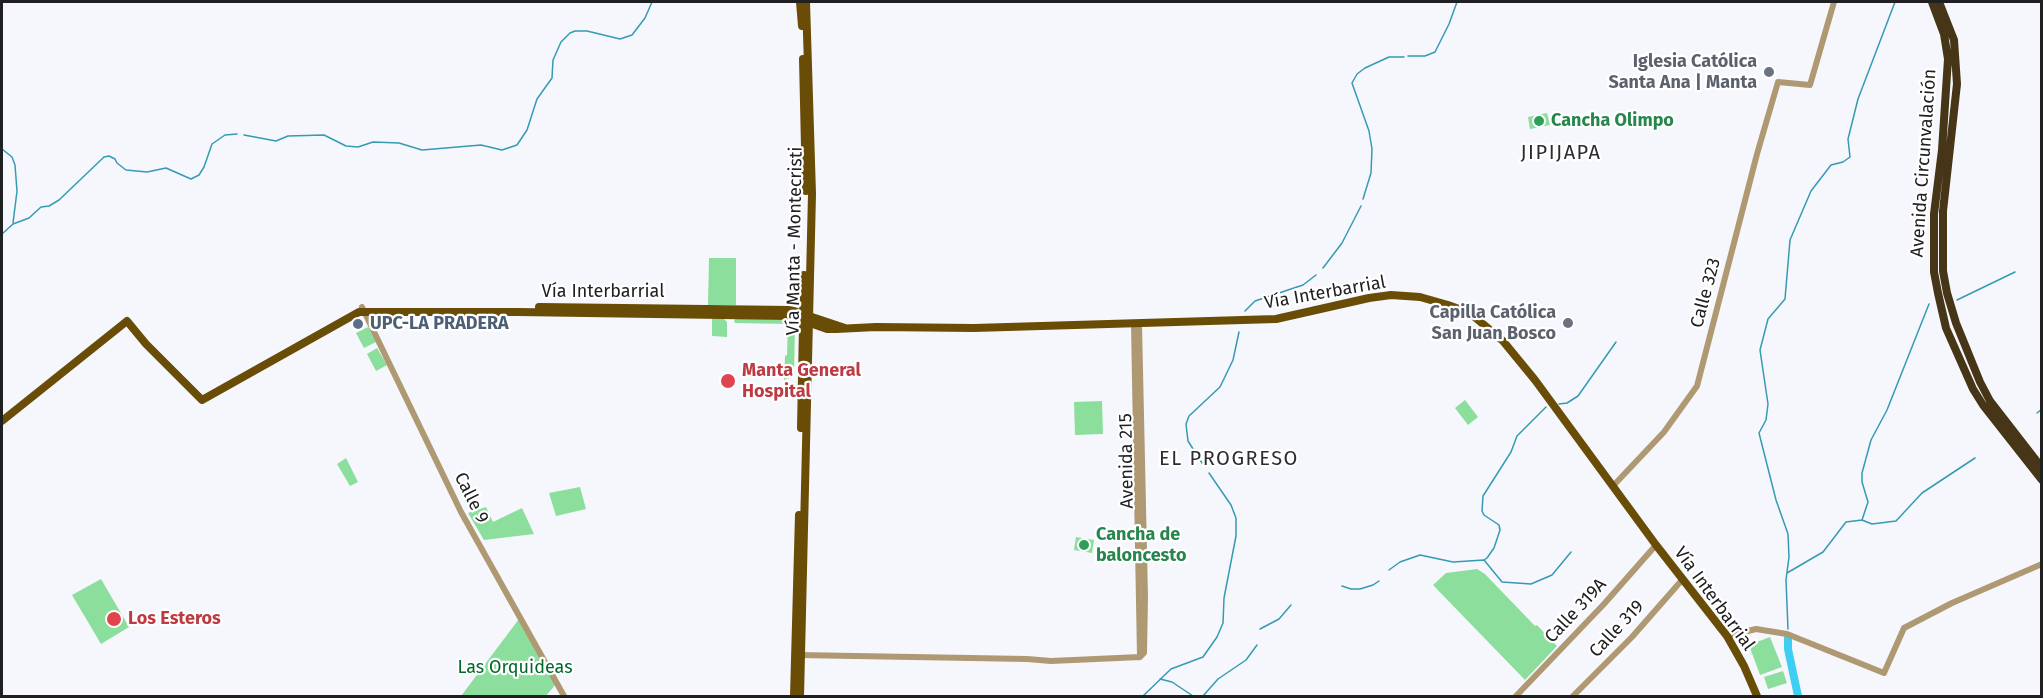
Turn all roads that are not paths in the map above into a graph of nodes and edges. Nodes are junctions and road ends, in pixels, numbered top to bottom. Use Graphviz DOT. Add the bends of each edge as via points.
graph roads {
  1 [pos="800,2"];
  2 [pos="806,2"];
  3 [pos="1834,2"];
  4 [pos="1932,2"];
  5 [pos="1939,2"];
  6 [pos="1952,59"];
  7 [pos="362,311"];
  8 [pos="806,318"];
  9 [pos="1137,324"];
  10 [pos="846,328"];
  11 [pos="827,329"];
  12 [pos="808,336"];
  13 [pos="2,421"];
  14 [pos="2014,439"];
  15 [pos="2042,468"];
  16 [pos="2042,480"];
  17 [pos="1613,486"];
  18 [pos="1656,545"];
  19 [pos="2042,564"];
  20 [pos="1682,580"];
  21 [pos="1727,636"];
  22 [pos="797,655"];
  23 [pos="564,696"];
  24 [pos="794,696"];
  25 [pos="800,696"];
  26 [pos="1516,696"];
  27 [pos="1573,696"];
  28 [pos="1757,696"];
  1 -- 8 [label="main road, Vía Manta - Montecristi"];
  2 -- 8 [label="main road, Vía Manta - Montecristi" via="812,179"];
  3 -- 17 [label="street, Calle 323" via="1810,86 1778,81 1697,386 1664,432"];
  4 -- 6 [label="highway, Avenida Circunvalación"];
  5 -- 6 [label="highway, Avenida Circunvalación" via="1954,40"];
  6 -- 14 [label="highway, Avenida Circunvalación" via="1957,84 1940,200 1943,271 1956,324 1980,382"];
  7 -- 8 [label="main road, Vía Interbarrial" via="562,310"];
  7 -- 13 [label="main road, Vía Interbarrial" via="202,400 127,321"];
  7 -- 23 [label="street, Calle 9" via="477,543"];
  8 -- 10 [label="main road, Vía Interbarrial"];
  8 -- 11 [label="main road, Vía Interbarrial"];
  8 -- 12 [label="main road, Vía Manta - Montecristi"];
  8 -- 22 [label="main road, Vía Manta - Montecristi"];
  9 -- 10 [label="main road, Vía Interbarrial"];
  9 -- 17 [label="main road, Vía Interbarrial" via="1276,319 1391,295 1420,297 1448,305 1478,318 1503,341"];
  9 -- 22 [label="street, Avenida 215" via="1140,657 1051,661"];
  10 -- 11 [label="main road, Vía Interbarrial"];
  11 -- 12 [label="main road"];
  12 -- 22 [label="main road, Vía Manta - Montecristi"];
  14 -- 15 [label="highway, Avenida Circunvalación"];
  14 -- 16 [label="highway, Avenida Circunvalación"];
  17 -- 18 [label="main road, Vía Interbarrial"];
  18 -- 20 [label="main road, Vía Interbarrial"];
  18 -- 26 [label="street, Calle 319A"];
  19 -- 21 [label="street" via="1904,628 1884,673 1787,634 1756,628"];
  20 -- 21 [label="main road, Vía Interbarrial"];
  20 -- 27 [label="street, Calle 319"];
  21 -- 28 [label="main road, Vía Interbarrial"];
  22 -- 24 [label="main road, Vía Manta - Montecristi"];
  22 -- 25 [label="main road, Vía Manta - Montecristi"];
}
